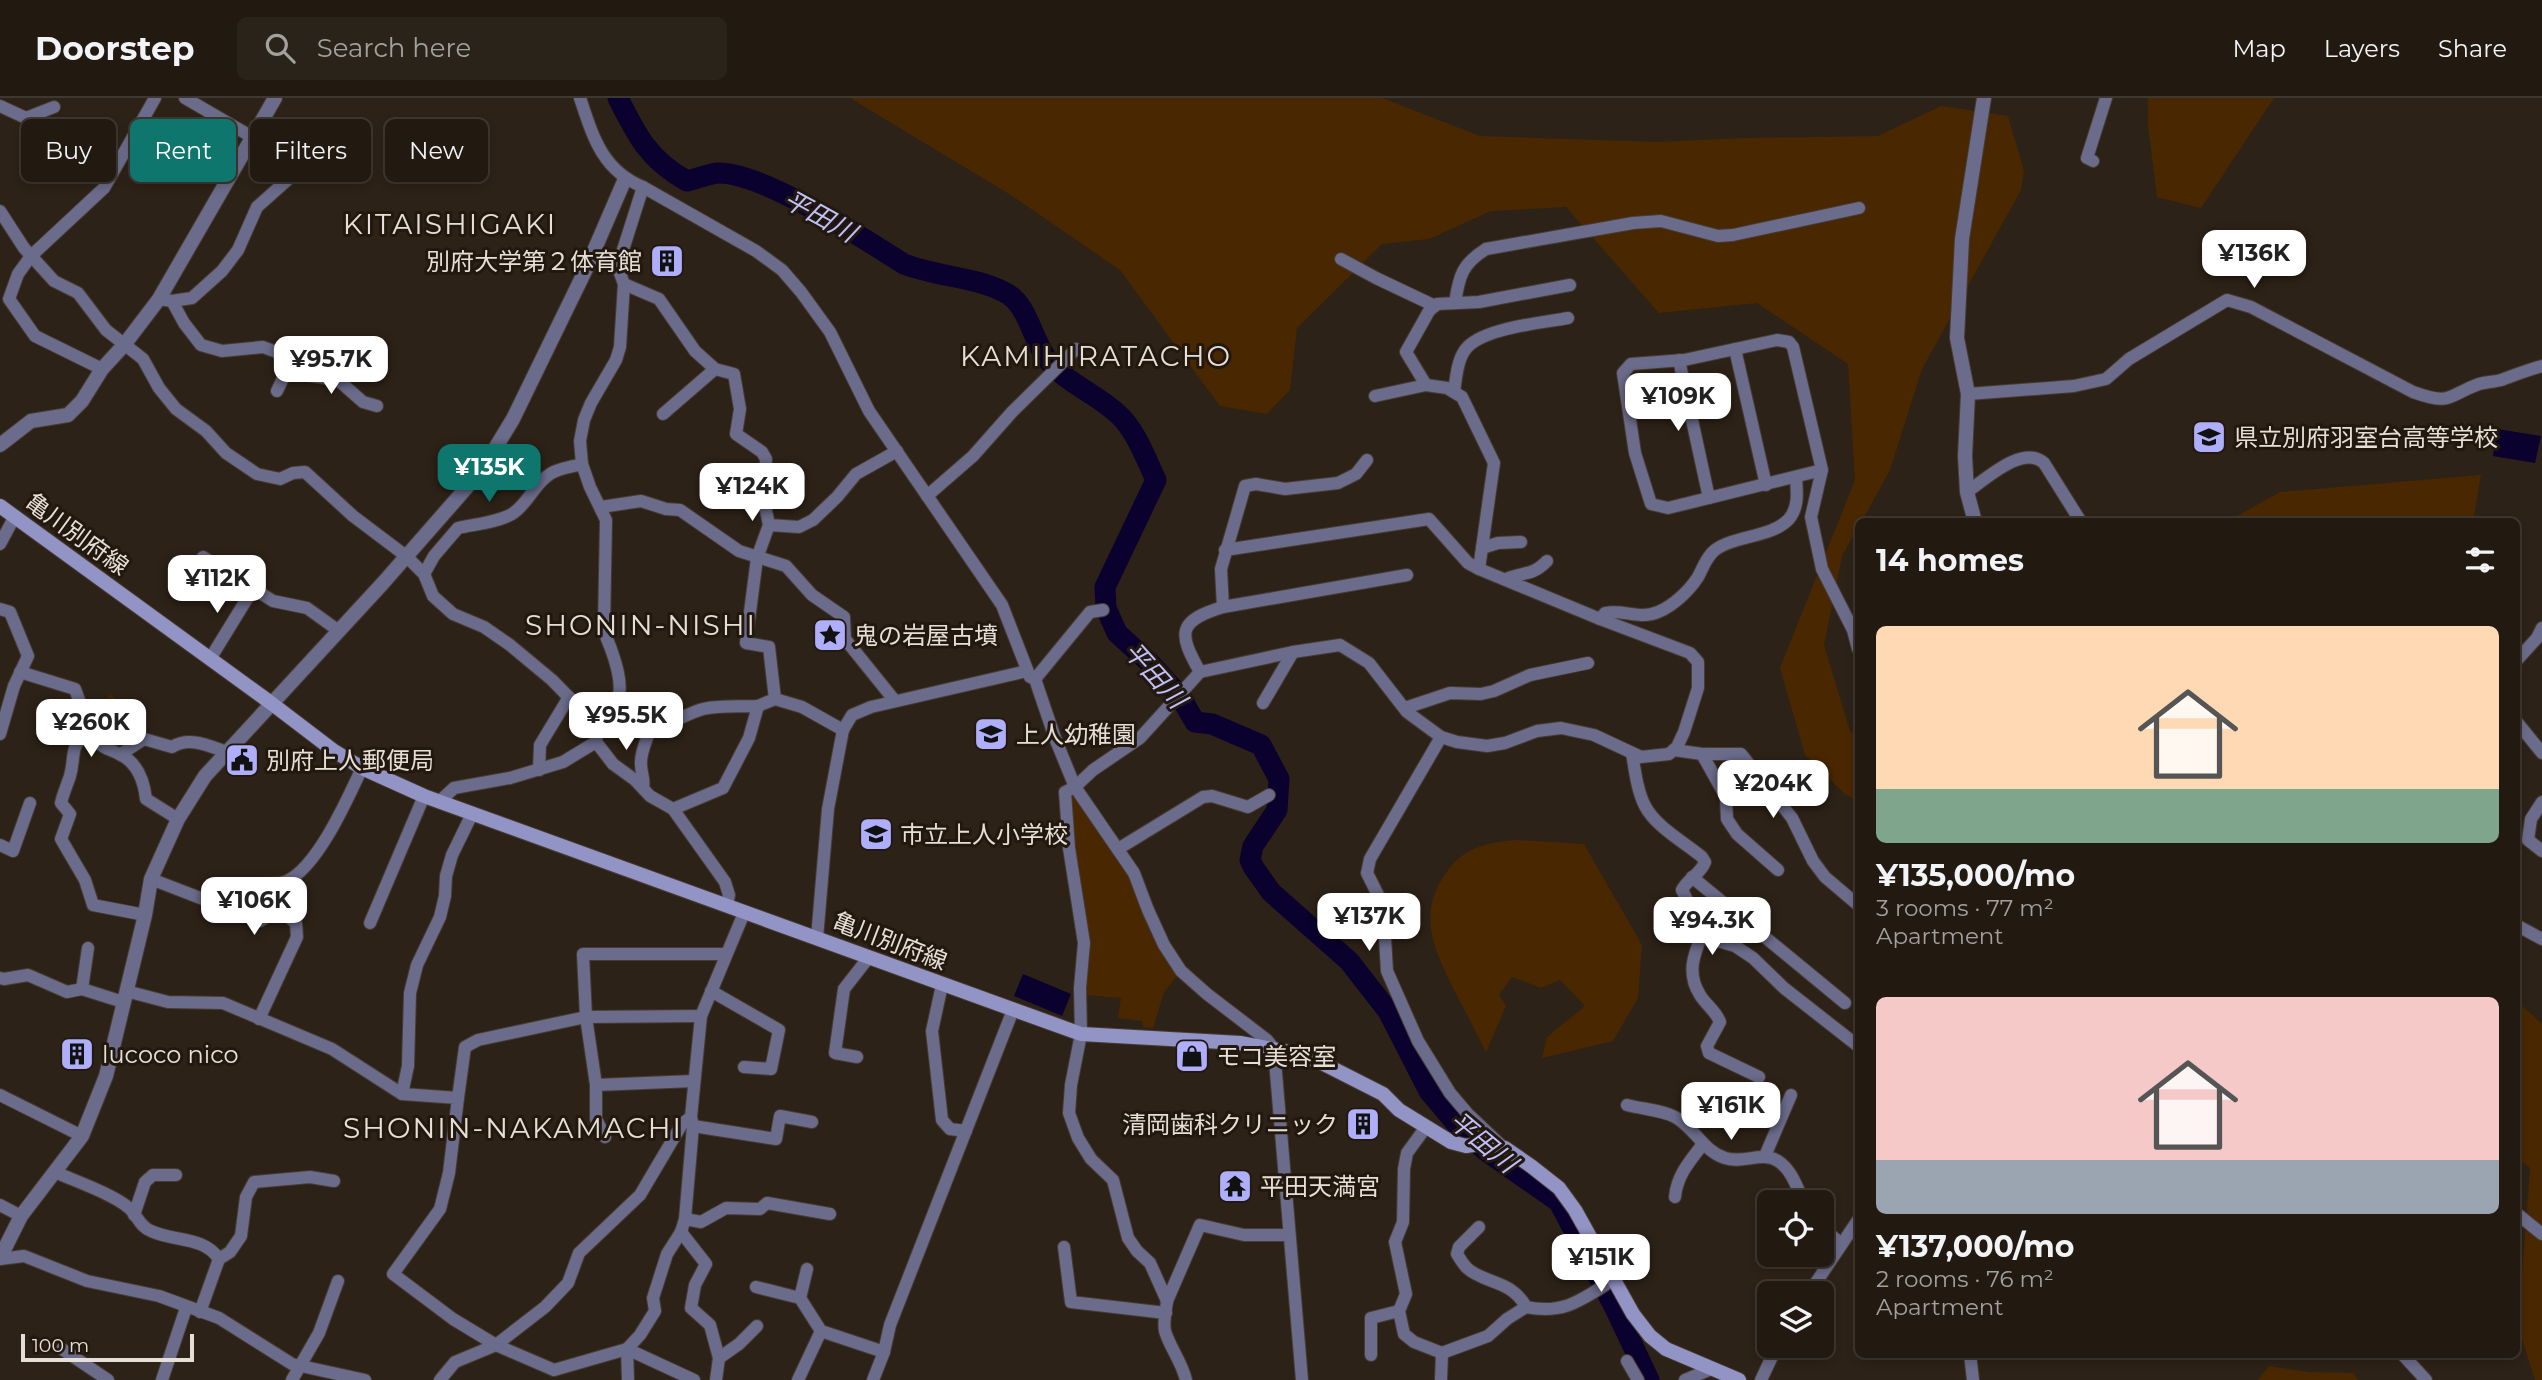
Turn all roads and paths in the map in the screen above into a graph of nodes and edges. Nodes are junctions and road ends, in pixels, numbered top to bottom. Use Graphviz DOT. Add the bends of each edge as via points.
graph roads {
  1 [pos="155,98"];
  2 [pos="185,98"];
  3 [pos="275,98"];
  4 [pos="580,98"];
  5 [pos="1984,98"];
  6 [pos="2106,98"];
  7 [pos="0,106"];
  8 [pos="54,107"];
  9 [pos="262,119"];
  10 [pos="250,135"];
  11 [pos="250,138"];
  12 [pos="2093,161"];
  13 [pos="625,179"];
  14 [pos="285,182"];
  15 [pos="643,187"];
  16 [pos="1859,208"];
  17 [pos="0,211"];
  18 [pos="622,253"];
  19 [pos="592,254"];
  20 [pos="31,256"];
  21 [pos="1341,258"];
  22 [pos="624,284"];
  23 [pos="1570,285"];
  24 [pos="166,300"];
  25 [pos="1455,303"];
  26 [pos="1435,306"];
  27 [pos="1568,318"];
  28 [pos="124,345"];
  29 [pos="1076,349"];
  30 [pos="1735,349"];
  31 [pos="1679,360"];
  32 [pos="2542,366"];
  33 [pos="102,369"];
  34 [pos="715,369"];
  35 [pos="286,372"];
  36 [pos="1426,385"];
  37 [pos="278,391"];
  38 [pos="1454,392"];
  39 [pos="1968,394"];
  40 [pos="1375,396"];
  41 [pos="377,406"];
  42 [pos="663,414"];
  43 [pos="0,445"];
  44 [pos="897,451"];
  45 [pos="1367,460"];
  46 [pos="582,464"];
  47 [pos="1822,470"];
  48 [pos="1796,478"];
  49 [pos="1766,485"];
  50 [pos="1968,492"];
  51 [pos="927,496"];
  52 [pos="1709,498"];
  53 [pos="0,506"];
  54 [pos="600,507"];
  55 [pos="15,516"];
  56 [pos="1974,518"];
  57 [pos="2078,518"];
  58 [pos="769,526"];
  59 [pos="1521,542"];
  60 [pos="0,544"];
  61 [pos="1482,548"];
  62 [pos="1225,550"];
  63 [pos="406,556"];
  64 [pos="203,557"];
  65 [pos="757,558"];
  66 [pos="1547,561"];
  67 [pos="1479,569"];
  68 [pos="424,575"];
  69 [pos="1407,575"];
  70 [pos="1506,579"];
  71 [pos="253,589"];
  72 [pos="1223,607"];
  73 [pos="0,609"];
  74 [pos="1103,610"];
  75 [pos="1600,619"];
  76 [pos="2542,628"];
  77 [pos="339,631"];
  78 [pos="1855,638"];
  79 [pos="1293,652"];
  80 [pos="2520,656"];
  81 [pos="210,659"];
  82 [pos="1588,663"];
  83 [pos="20,672"];
  84 [pos="1200,672"];
  85 [pos="1031,675"];
  86 [pos="569,697"];
  87 [pos="775,699"];
  88 [pos="895,701"];
  89 [pos="271,703"];
  90 [pos="1263,703"];
  91 [pos="758,706"];
  92 [pos="1405,708"];
  93 [pos="613,713"];
  94 [pos="652,723"];
  95 [pos="2520,725"];
  96 [pos="598,727"];
  97 [pos="843,730"];
  98 [pos="90,731"];
  99 [pos="0,734"];
  100 [pos="1441,737"];
  101 [pos="596,742"];
  102 [pos="1674,750"];
  103 [pos="227,752"];
  104 [pos="1632,753"];
  105 [pos="2542,753"];
  106 [pos="121,754"];
  107 [pos="1702,754"];
  108 [pos="362,768"];
  109 [pos="539,770"];
  110 [pos="1075,787"];
  111 [pos="643,788"];
  112 [pos="1269,795"];
  113 [pos="424,796"];
  114 [pos="440,802"];
  115 [pos="2542,802"];
  116 [pos="30,803"];
  117 [pos="673,809"];
  118 [pos="472,814"];
  119 [pos="178,819"];
  120 [pos="0,845"];
  121 [pos="1118,849"];
  122 [pos="2542,851"];
  123 [pos="1778,870"];
  124 [pos="1692,877"];
  125 [pos="151,879"];
  126 [pos="1855,902"];
  127 [pos="727,906"];
  128 [pos="233,911"];
  129 [pos="744,912"];
  130 [pos="145,915"];
  131 [pos="370,923"];
  132 [pos="2520,927"];
  133 [pos="1703,932"];
  134 [pos="817,938"];
  135 [pos="2542,939"];
  136 [pos="88,948"];
  137 [pos="726,954"];
  138 [pos="869,957"];
  139 [pos="1,982"];
  140 [pos="942,985"];
  141 [pos="82,989"];
  142 [pos="711,991"];
  143 [pos="125,996"];
  144 [pos="1845,1003"];
  145 [pos="1013,1010"];
  146 [pos="701,1016"];
  147 [pos="586,1017"];
  148 [pos="259,1019"];
  149 [pos="1082,1034"];
  150 [pos="1855,1044"];
  151 [pos="1274,1049"];
  152 [pos="858,1057"];
  153 [pos="744,1067"];
  154 [pos="1759,1077"];
  155 [pos="694,1081"];
  156 [pos="596,1086"];
  157 [pos="402,1094"];
  158 [pos="0,1095"];
  159 [pos="1791,1095"];
  160 [pos="458,1098"];
  161 [pos="1627,1105"];
  162 [pos="692,1121"];
  163 [pos="812,1122"];
  164 [pos="1426,1127"];
  165 [pos="966,1131"];
  166 [pos="82,1136"];
  167 [pos="605,1137"];
  168 [pos="1703,1144"];
  169 [pos="1505,1148"];
  170 [pos="1765,1156"];
  171 [pos="55,1172"];
  172 [pos="176,1175"];
  173 [pos="334,1181"];
  174 [pos="1798,1190"];
  175 [pos="1675,1197"];
  176 [pos="0,1205"];
  177 [pos="134,1214"];
  178 [pos="830,1214"];
  179 [pos="21,1216"];
  180 [pos="2520,1216"];
  181 [pos="685,1219"];
  182 [pos="1855,1224"];
  183 [pos="1479,1227"];
  184 [pos="681,1233"];
  185 [pos="2542,1234"];
  186 [pos="1289,1235"];
  187 [pos="1834,1238"];
  188 [pos="1841,1244"];
  189 [pos="1064,1247"];
  190 [pos="0,1259"];
  191 [pos="219,1259"];
  192 [pos="807,1269"];
  193 [pos="338,1281"];
  194 [pos="1817,1281"];
  195 [pos="1611,1282"];
  196 [pos="756,1287"];
  197 [pos="800,1298"];
  198 [pos="1166,1307"];
  199 [pos="1526,1307"];
  200 [pos="186,1308"];
  201 [pos="1399,1311"];
  202 [pos="200,1312"];
  203 [pos="757,1326"];
  204 [pos="821,1331"];
  205 [pos="496,1345"];
  206 [pos="62,1349"];
  207 [pos="627,1349"];
  208 [pos="884,1352"];
  209 [pos="1442,1353"];
  210 [pos="1371,1355"];
  211 [pos="719,1358"];
  212 [pos="1771,1358"];
  213 [pos="1970,1358"];
  214 [pos="2406,1358"];
  215 [pos="1627,1361"];
  216 [pos="299,1367"];
  217 [pos="1711,1369"];
  218 [pos="554,1375"];
  219 [pos="108,1380"];
  220 [pos="162,1380"];
  221 [pos="292,1380"];
  222 [pos="365,1380"];
  223 [pos="440,1380"];
  224 [pos="628,1380"];
  225 [pos="694,1380"];
  226 [pos="716,1380"];
  227 [pos="799,1380"];
  228 [pos="873,1380"];
  229 [pos="1186,1380"];
  230 [pos="1302,1380"];
  231 [pos="1441,1380"];
  232 [pos="1639,1380"];
  233 [pos="1685,1380"];
  234 [pos="1739,1380"];
  235 [pos="1761,1380"];
  236 [pos="1973,1380"];
  237 [pos="2426,1380"];
  1 -- 20 [label="street" via="104,188"];
  2 -- 10 [label="street"];
  3 -- 9 [label="street"];
  4 -- 13 [label="street" via="603,156"];
  5 -- 39 [label="street" via="1962,239 1957,338"];
  6 -- 12 [label="street" via="2087,158"];
  7 -- 8 [label="street" via="26,118"];
  11 -- 24 [label="street"];
  13 -- 15 [label="street"];
  13 -- 19 [label="street"];
  14 -- 24 [label="street" via="257,207 238,250 222,271 192,298"];
  15 -- 18 [label="street"];
  15 -- 44 [label="street" via="782,270 830,332 869,411"];
  16 -- 25 [label="street" via="1733,235 1718,236 1661,221 1486,249 1468,260"];
  17 -- 20 [label="street"];
  19 -- 22 [label="street" via="618,268"];
  19 -- 63 [label="street" via="513,419 456,502"];
  20 -- 28 [label="street" via="54,281 78,293 106,330"];
  20 -- 33 [label="street" via="18,274 9,299 12,307 35,336"];
  21 -- 26 [label="street"];
  22 -- 34 [label="street" via="659,299 695,351"];
  22 -- 46 [label="street" via="620,347 584,420"];
  23 -- 25 [label="street"];
  24 -- 28 [label="street"];
  24 -- 35 [label="street" via="201,345 222,351 263,347 279,353"];
  25 -- 26 [label="street"];
  26 -- 36 [label="street" via="1406,352"];
  27 -- 38 [label="street" via="1475,340 1461,357"];
  28 -- 33 [label="street"];
  28 -- 63 [label="street" via="143,359 176,410 206,431 226,453 257,474 281,478 305,471 353,516"];
  29 -- 51 [label="street" via="973,456"];
  30 -- 31 [label="street"];
  30 -- 47 [label="street" via="1777,341 1793,347"];
  30 -- 49 [label="street"];
  31 -- 52 [label="street"];
  31 -- 52 [label="street" via="1631,364 1623,373 1635,453 1651,504 1668,508"];
  32 -- 39 [label="street" via="2480,384 2451,398 2432,399 2251,307 2227,300 2129,359 2106,379 2074,386"];
  33 -- 43 [label="street" via="68,415 31,421"];
  34 -- 42 [label="street"];
  34 -- 58 [label="street" via="734,374 740,409 736,434 766,459 764,500"];
  35 -- 37 [label="street"];
  35 -- 41 [label="street" via="338,380 363,402"];
  36 -- 38 [label="street"];
  36 -- 40 [label="street"];
  38 -- 61 [label="street" via="1462,397 1494,463"];
  39 -- 50 [label="street"];
  44 -- 51 [label="street"];
  44 -- 58 [label="street" via="856,474 813,520 799,527"];
  45 -- 62 [label="street" via="1356,474 1338,483 1285,489 1245,486"];
  46 -- 54 [label="street"];
  46 -- 68 [label="street" via="553,471 509,516 458,528"];
  47 -- 48 [label="street"];
  47 -- 78 [label="street" via="1811,517 1822,569"];
  48 -- 49 [label="street"];
  48 -- 75 [label="street" via="1798,499 1788,519 1716,549 1675,602 1644,617 1617,611 1605,612"];
  49 -- 52 [label="street"];
  50 -- 56 [label="street"];
  50 -- 57 [label="street" via="2005,465 2037,457"];
  51 -- 85 [label="street" via="1002,605"];
  53 -- 55 [label="main road, 亀川別府線"];
  54 -- 65 [label="street" via="640,501 680,510 729,545"];
  54 -- 93 [label="street" via="606,520 604,627 619,679"];
  55 -- 60 [label="street"];
  55 -- 81 [label="main road, 亀川別府線"];
  58 -- 65 [label="street"];
  59 -- 61 [label="street"];
  61 -- 67 [label="street"];
  62 -- 67 [label="street" via="1429,519 1468,563"];
  62 -- 72 [label="street"];
  63 -- 68 [label="street"];
  63 -- 77 [label="street"];
  64 -- 71 [label="street"];
  65 -- 87 [label="street" via="746,643 769,647"];
  65 -- 88 [label="street" via="786,566 812,595 844,618 845,639"];
  66 -- 70 [label="street" via="1534,572"];
  67 -- 70 [label="street"];
  68 -- 86 [label="street" via="433,596 453,614 484,627 535,664"];
  69 -- 72 [label="street"];
  70 -- 75 [label="street"];
  71 -- 77 [label="street" via="273,601 307,608"];
  71 -- 81 [label="street"];
  72 -- 84 [label="street" via="1198,615 1186,631 1188,650"];
  73 -- 83 [label="street" via="10,612 28,656"];
  74 -- 85 [label="street" via="1090,612"];
  75 -- 102 [label="street" via="1690,653 1698,662 1698,688"];
  76 -- 80 [label="street"];
  77 -- 89 [label="street"];
  79 -- 84 [label="street"];
  79 -- 90 [label="street"];
  79 -- 92 [label="street" via="1340,645 1369,663"];
  81 -- 89 [label="main road, 亀川別府線"];
  82 -- 92 [label="street" via="1530,675 1494,691 1450,693"];
  83 -- 98 [label="street" via="75,689"];
  83 -- 99 [label="street"];
  84 -- 110 [label="street" via="1140,738"];
  85 -- 88 [label="street"];
  85 -- 110 [label="street"];
  86 -- 96 [label="street"];
  86 -- 109 [label="street" via="540,745"];
  87 -- 91 [label="street"];
  87 -- 97 [label="street" via="802,707"];
  88 -- 97 [label="street" via="852,715"];
  89 -- 103 [label="street"];
  89 -- 108 [label="main road, 亀川別府線"];
  91 -- 94 [label="street" via="701,709 670,722"];
  91 -- 117 [label="street" via="749,737 723,788"];
  92 -- 100 [label="street"];
  93 -- 94 [label="street"];
  93 -- 96 [label="street"];
  94 -- 111 [label="street" via="642,752"];
  95 -- 105 [label="street"];
  96 -- 101 [label="street"];
  97 -- 134 [label="street" via="828,809"];
  98 -- 106 [label="street" via="107,751"];
  98 -- 130 [label="street" via="78,739 73,750 61,803 70,814 61,839 85,880 93,905"];
  100 -- 104 [label="street" via="1488,746 1561,728 1594,735"];
  100 -- 169 [label="street" via="1370,859 1367,873 1382,905 1387,971 1418,1041 1467,1113"];
  101 -- 109 [label="street"];
  101 -- 111 [label="street" via="613,764"];
  102 -- 104 [label="street" via="1654,757"];
  102 -- 107 [label="street"];
  103 -- 106 [label="street" via="202,743 172,747 144,738"];
  103 -- 119 [label="street" via="205,776"];
  104 -- 124 [label="street" via="1644,805 1705,862"];
  106 -- 119 [label="street" via="139,772 146,799"];
  107 -- 123 [label="street" via="1726,797 1732,827"];
  107 -- 126 [label="street" via="1741,754 1792,818 1825,877"];
  108 -- 113 [label="main road, 亀川別府線"];
  108 -- 128 [label="street" via="308,867 278,884 245,888"];
  109 -- 114 [label="street" via="454,788"];
  110 -- 121 [label="street"];
  110 -- 149 [label="street" via="1065,792 1084,943"];
  111 -- 117 [label="street"];
  112 -- 121 [label="street" via="1248,807 1203,797"];
  113 -- 114 [label="main road, 亀川別府線"];
  113 -- 131 [label="street"];
  114 -- 118 [label="main road, 亀川別府線"];
  115 -- 122 [label="street" via="2531,819 2528,841"];
  116 -- 120 [label="street" via="13,851"];
  117 -- 127 [label="street" via="725,882"];
  118 -- 127 [label="main road, 亀川別府線"];
  118 -- 157 [label="street" via="452,855 440,917 417,965 410,993 408,1066"];
  119 -- 125 [label="street"];
  121 -- 151 [label="street" via="1181,971"];
  124 -- 133 [label="street" via="1682,890"];
  124 -- 144 [label="street"];
  125 -- 128 [label="street"];
  125 -- 130 [label="street"];
  127 -- 129 [label="main road, 亀川別府線"];
  128 -- 148 [label="street" via="260,921 279,909 296,923 297,937"];
  129 -- 134 [label="main road, 亀川別府線"];
  129 -- 137 [label="street"];
  130 -- 143 [label="street"];
  132 -- 135 [label="street"];
  133 -- 150 [label="street" via="1753,958"];
  133 -- 154 [label="street" via="1693,956 1692,976 1720,1022 1707,1046 1709,1053"];
  134 -- 138 [label="main road, 亀川別府線"];
  136 -- 141 [label="street"];
  137 -- 142 [label="street"];
  137 -- 147 [label="street" via="583,954"];
  138 -- 140 [label="main road, 亀川別府線"];
  138 -- 152 [label="street" via="844,989 835,1053"];
  139 -- 141 [label="street" via="28,975 67,992"];
  140 -- 145 [label="main road, 亀川別府線"];
  140 -- 165 [label="street" via="932,1031 942,1120 950,1129"];
  141 -- 143 [label="street"];
  142 -- 146 [label="street"];
  142 -- 153 [label="street" via="779,1030 771,1069"];
  143 -- 148 [label="street" via="223,1003"];
  143 -- 166 [label="street" via="106,1076"];
  145 -- 149 [label="main road, 亀川別府線"];
  145 -- 165 [label="street"];
  146 -- 147 [label="street"];
  146 -- 155 [label="street"];
  147 -- 156 [label="street"];
  147 -- 160 [label="street" via="465,1046"];
  148 -- 157 [label="street" via="332,1049"];
  149 -- 151 [label="main road, 亀川別府線" via="1240,1042"];
  149 -- 198 [label="street" via="1069,1113 1091,1159 1113,1180 1128,1238 1150,1263"];
  151 -- 164 [label="main road, 亀川別府線" via="1300,1054 1360,1080"];
  151 -- 186 [label="street"];
  155 -- 156 [label="street"];
  155 -- 162 [label="street"];
  156 -- 167 [label="street" via="596,1119"];
  157 -- 160 [label="street"];
  158 -- 166 [label="street"];
  159 -- 170 [label="street"];
  160 -- 205 [label="street" via="440,1209 393,1274"];
  161 -- 168 [label="street" via="1674,1116"];
  162 -- 163 [label="street" via="776,1139 780,1116"];
  162 -- 181 [label="street"];
  162 -- 205 [label="street" via="682,1124 640,1195 579,1253 568,1283"];
  164 -- 169 [label="main road, 亀川別府線" via="1466,1146 1485,1143"];
  164 -- 201 [label="street" via="1408,1153 1404,1169 1403,1222 1395,1242 1406,1294"];
  165 -- 208 [label="street" via="890,1325"];
  166 -- 171 [label="street"];
  168 -- 170 [label="street" via="1726,1158 1742,1161"];
  168 -- 175 [label="street" via="1684,1169"];
  169 -- 195 [label="main road, 亀川別府線" via="1559,1188"];
  170 -- 174 [label="street" via="1788,1170"];
  171 -- 177 [label="street"];
  171 -- 179 [label="street"];
  172 -- 177 [label="street" via="153,1175 145,1182"];
  173 -- 191 [label="street" via="310,1177 254,1182 246,1197 241,1236"];
  176 -- 179 [label="street"];
  177 -- 191 [label="street" via="139,1224 153,1233 201,1244 213,1249"];
  178 -- 181 [label="street" via="767,1203 760,1209 726,1208 701,1222"];
  179 -- 190 [label="street"];
  180 -- 185 [label="street"];
  181 -- 184 [label="street"];
  182 -- 188 [label="street"];
  183 -- 199 [label="street" via="1457,1254 1466,1268 1506,1287"];
  184 -- 207 [label="street" via="667,1254 653,1298 655,1311"];
  184 -- 211 [label="street" via="706,1264 695,1285 691,1308 710,1325"];
  186 -- 198 [label="street" via="1244,1235 1200,1225"];
  186 -- 230 [label="street"];
  187 -- 188 [label="street"];
  188 -- 194 [label="street"];
  189 -- 198 [label="street" via="1071,1302"];
  190 -- 200 [label="street" via="24,1256 88,1281 159,1296"];
  191 -- 202 [label="street"];
  192 -- 197 [label="street"];
  193 -- 216 [label="street" via="319,1333"];
  195 -- 199 [label="street" via="1571,1306 1544,1311"];
  195 -- 217 [label="main road, 亀川別府線" via="1650,1336 1666,1349"];
  196 -- 197 [label="street"];
  197 -- 204 [label="street"];
  198 -- 229 [label="street" via="1164,1329"];
  199 -- 209 [label="street" via="1488,1336"];
  200 -- 202 [label="street"];
  200 -- 220 [label="street"];
  201 -- 209 [label="street" via="1404,1334"];
  201 -- 210 [label="street" via="1371,1318"];
  202 -- 216 [label="street" via="219,1318"];
  203 -- 211 [label="street"];
  204 -- 208 [label="street"];
  204 -- 227 [label="street"];
  205 -- 218 [label="street"];
  205 -- 223 [label="street" via="455,1362"];
  206 -- 219 [label="street"];
  207 -- 218 [label="street"];
  207 -- 224 [label="street"];
  207 -- 225 [label="street"];
  208 -- 228 [label="street"];
  209 -- 231 [label="street"];
  211 -- 226 [label="street"];
  212 -- 235 [label="street"];
  213 -- 236 [label="street"];
  214 -- 237 [label="street"];
  215 -- 232 [label="street"];
  216 -- 221 [label="street"];
  216 -- 222 [label="street"];
  217 -- 233 [label="street"];
  217 -- 234 [label="main road, 亀川別府線"];
}
